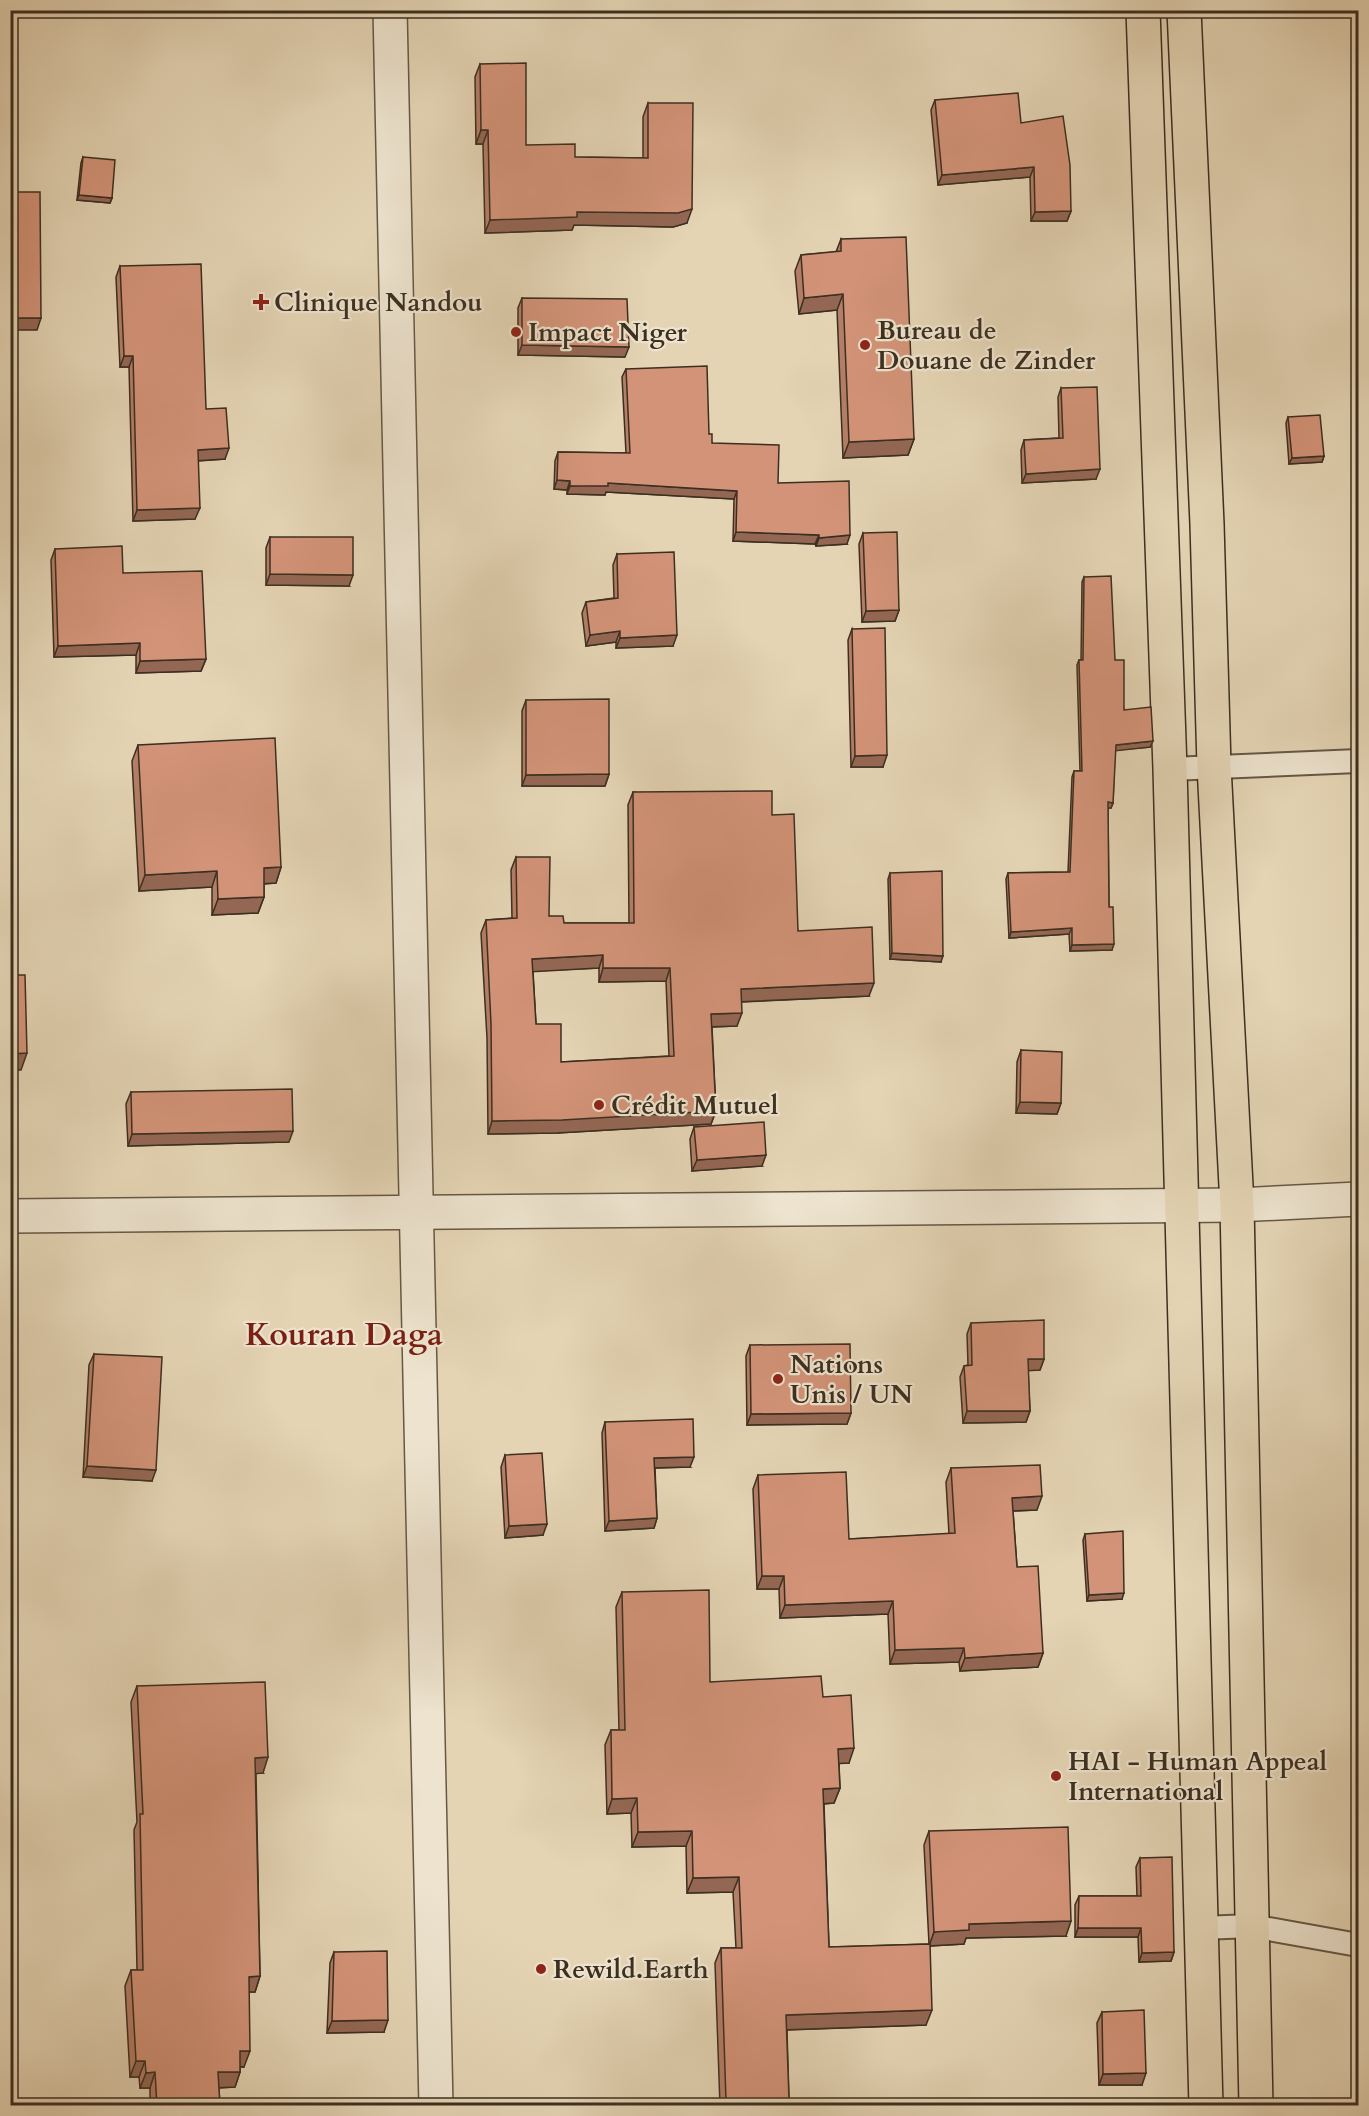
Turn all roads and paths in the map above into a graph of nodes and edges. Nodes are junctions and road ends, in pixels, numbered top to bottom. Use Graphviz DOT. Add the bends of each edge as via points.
graph roads {
  1 [pos="390,10"];
  2 [pos="1143,10"];
  3 [pos="1184,10"];
  4 [pos="1207,524"];
  5 [pos="1160,527"];
  6 [pos="1359,761"];
  7 [pos="1214,766"];
  8 [pos="1170,769"];
  9 [pos="1359,1199"];
  10 [pos="1237,1205"];
  11 [pos="1183,1206"];
  12 [pos="416,1212"];
  13 [pos="10,1216"];
  14 [pos="1252,1926"];
  15 [pos="1201,1928"];
  16 [pos="1359,1945"];
  17 [pos="436,2106"];
  18 [pos="1206,2106"];
  19 [pos="1256,2106"];
  1 -- 12 [label="street"];
  2 -- 5 [label="highway"];
  3 -- 4 [label="highway"];
  4 -- 5 [label="highway"];
  4 -- 7 [label="highway"];
  5 -- 8 [label="highway"];
  6 -- 7 [label="lane"];
  7 -- 8 [label="lane"];
  7 -- 10 [label="highway"];
  8 -- 11 [label="highway"];
  9 -- 10 [label="street"];
  10 -- 11 [label="street"];
  10 -- 14 [label="highway"];
  11 -- 12 [label="street"];
  11 -- 15 [label="highway"];
  12 -- 13 [label="street"];
  12 -- 17 [label="street"];
  14 -- 15 [label="lane"];
  14 -- 16 [label="lane"];
  14 -- 19 [label="highway"];
  15 -- 18 [label="highway"];
}
